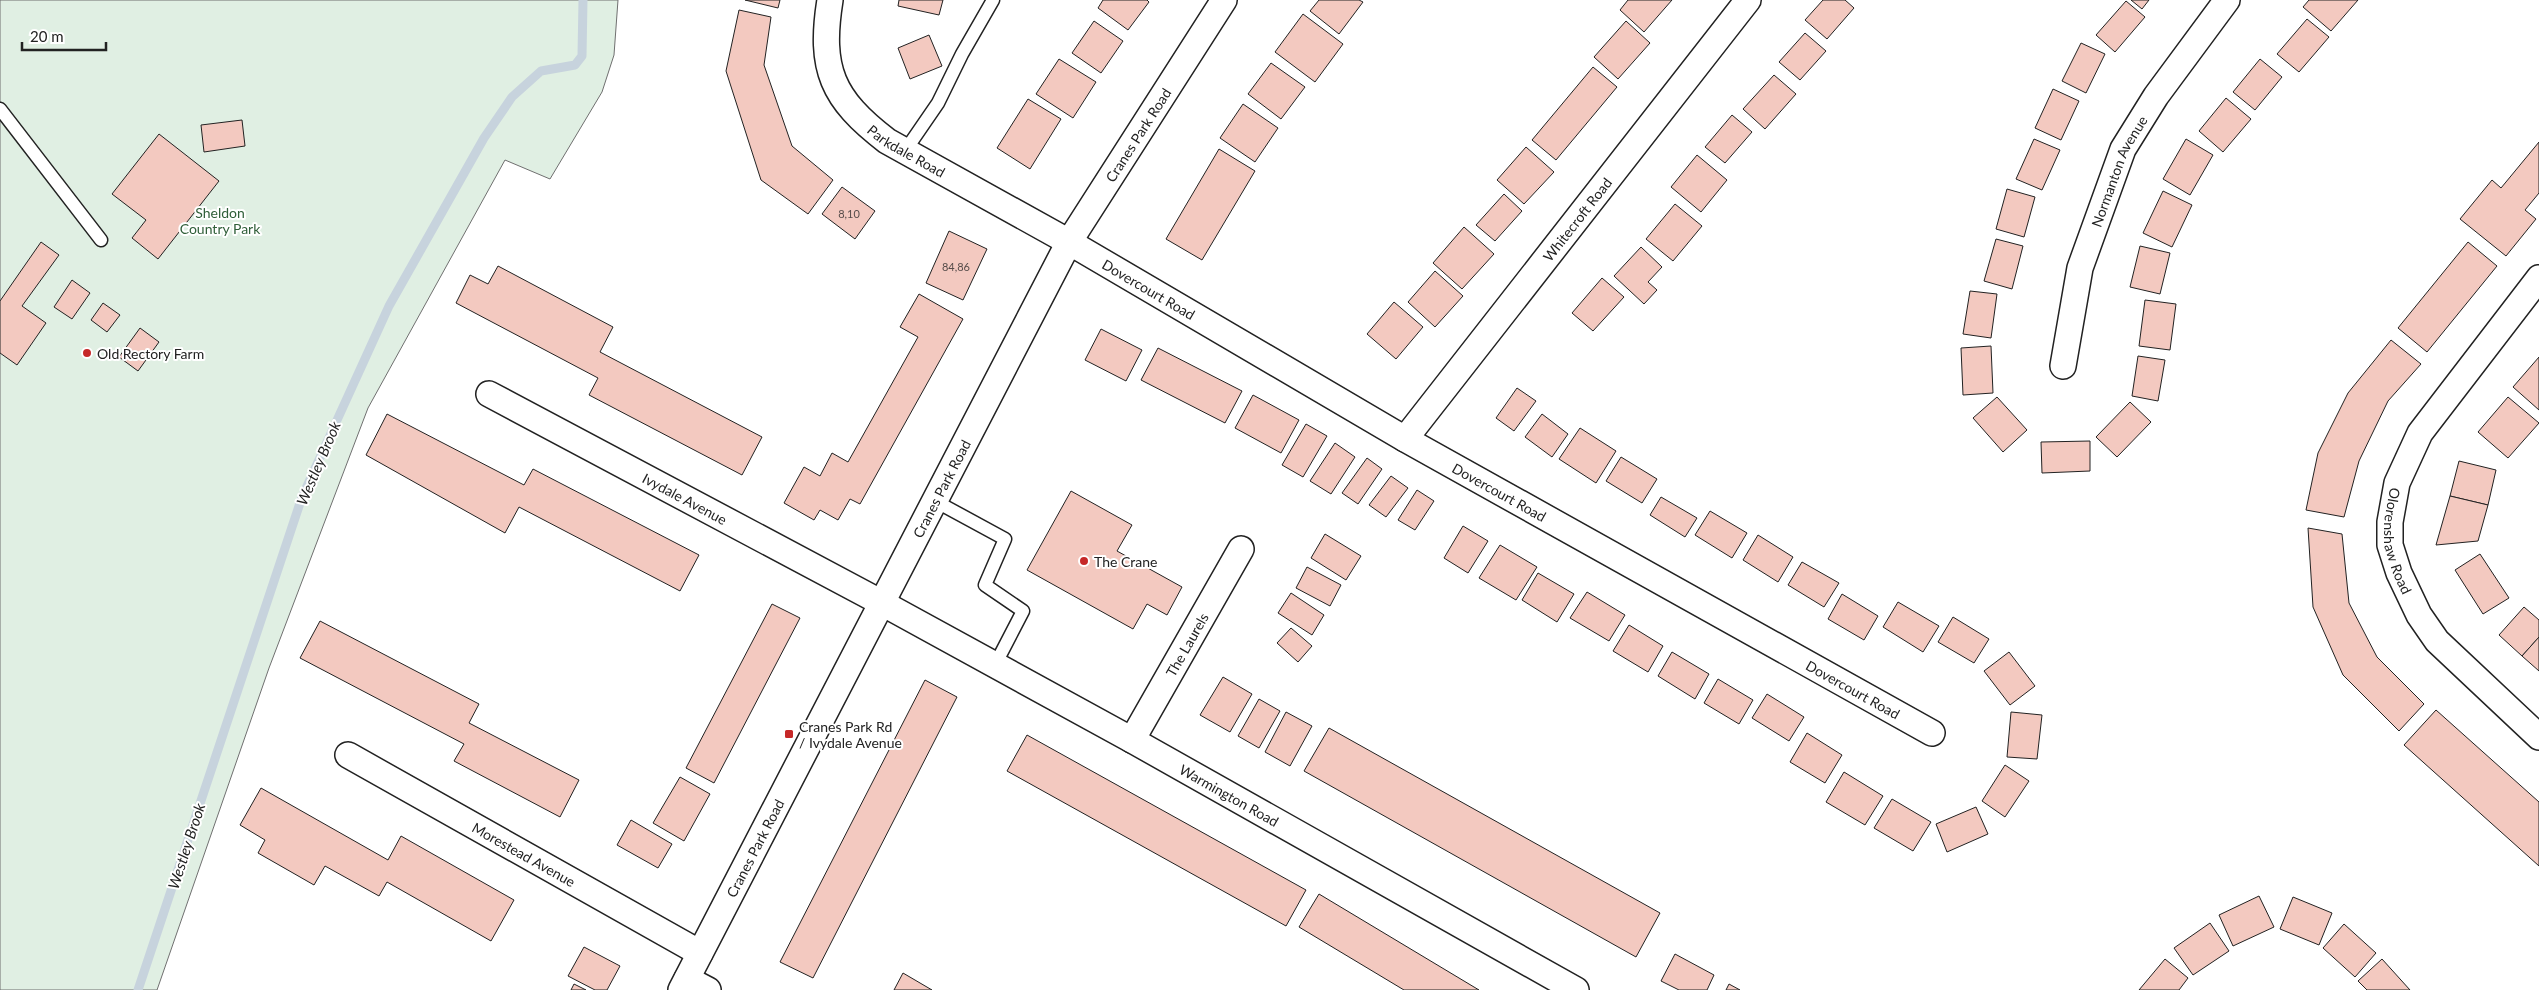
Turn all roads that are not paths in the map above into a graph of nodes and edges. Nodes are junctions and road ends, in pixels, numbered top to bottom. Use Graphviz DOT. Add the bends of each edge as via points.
graph roads {
  1 [pos="830,0"];
  2 [pos="993,0"];
  3 [pos="1224,0"];
  4 [pos="1748,0"];
  5 [pos="2227,0"];
  6 [pos="0,108"];
  7 [pos="905,151"];
  8 [pos="101,240"];
  9 [pos="1070,242"];
  10 [pos="2539,278"];
  11 [pos="2063,366"];
  12 [pos="489,394"];
  13 [pos="1404,439"];
  14 [pos="935,501"];
  15 [pos="1242,549"];
  16 [pos="882,603"];
  17 [pos="995,665"];
  18 [pos="1932,733"];
  19 [pos="2539,737"];
  20 [pos="1132,740"];
  21 [pos="348,754"];
  22 [pos="700,953"];
  23 [pos="692,986"];
  24 [pos="1576,990"];
  1 -- 7 [label="street, Parkdale Road" via="826,55 833,81 863,123"];
  2 -- 7 [label="lane" via="938,103"];
  3 -- 9 [label="street, Cranes Park Road"];
  4 -- 13 [label="street, Whitecroft Road"];
  5 -- 11 [label="street, Normanton Avenue" via="2156,96 2123,149 2080,268"];
  6 -- 8 [label="lane"];
  7 -- 9 [label="street, Parkdale Road"];
  9 -- 13 [label="street, Dovercourt Road"];
  9 -- 14 [label="street, Cranes Park Road"];
  10 -- 19 [label="street, Olorenshaw Road" via="2420,433 2397,484 2390,522 2390,545 2398,573 2419,615 2437,641"];
  12 -- 16 [label="street, Ivydale Avenue"];
  13 -- 18 [label="street, Dovercourt Road"];
  14 -- 16 [label="street, Cranes Park Road"];
  14 -- 17 [label="lane" via="1005,539 985,585 1023,611"];
  15 -- 20 [label="street, The Laurels"];
  16 -- 17 [label="street, Warmington Road"];
  16 -- 22 [label="street, Cranes Park Road"];
  17 -- 20 [label="street, Warmington Road"];
  20 -- 24 [label="street, Warmington Road"];
  21 -- 22 [label="street, Morestead Avenue"];
  22 -- 23 [label="street, Cranes Park Road"];
}
